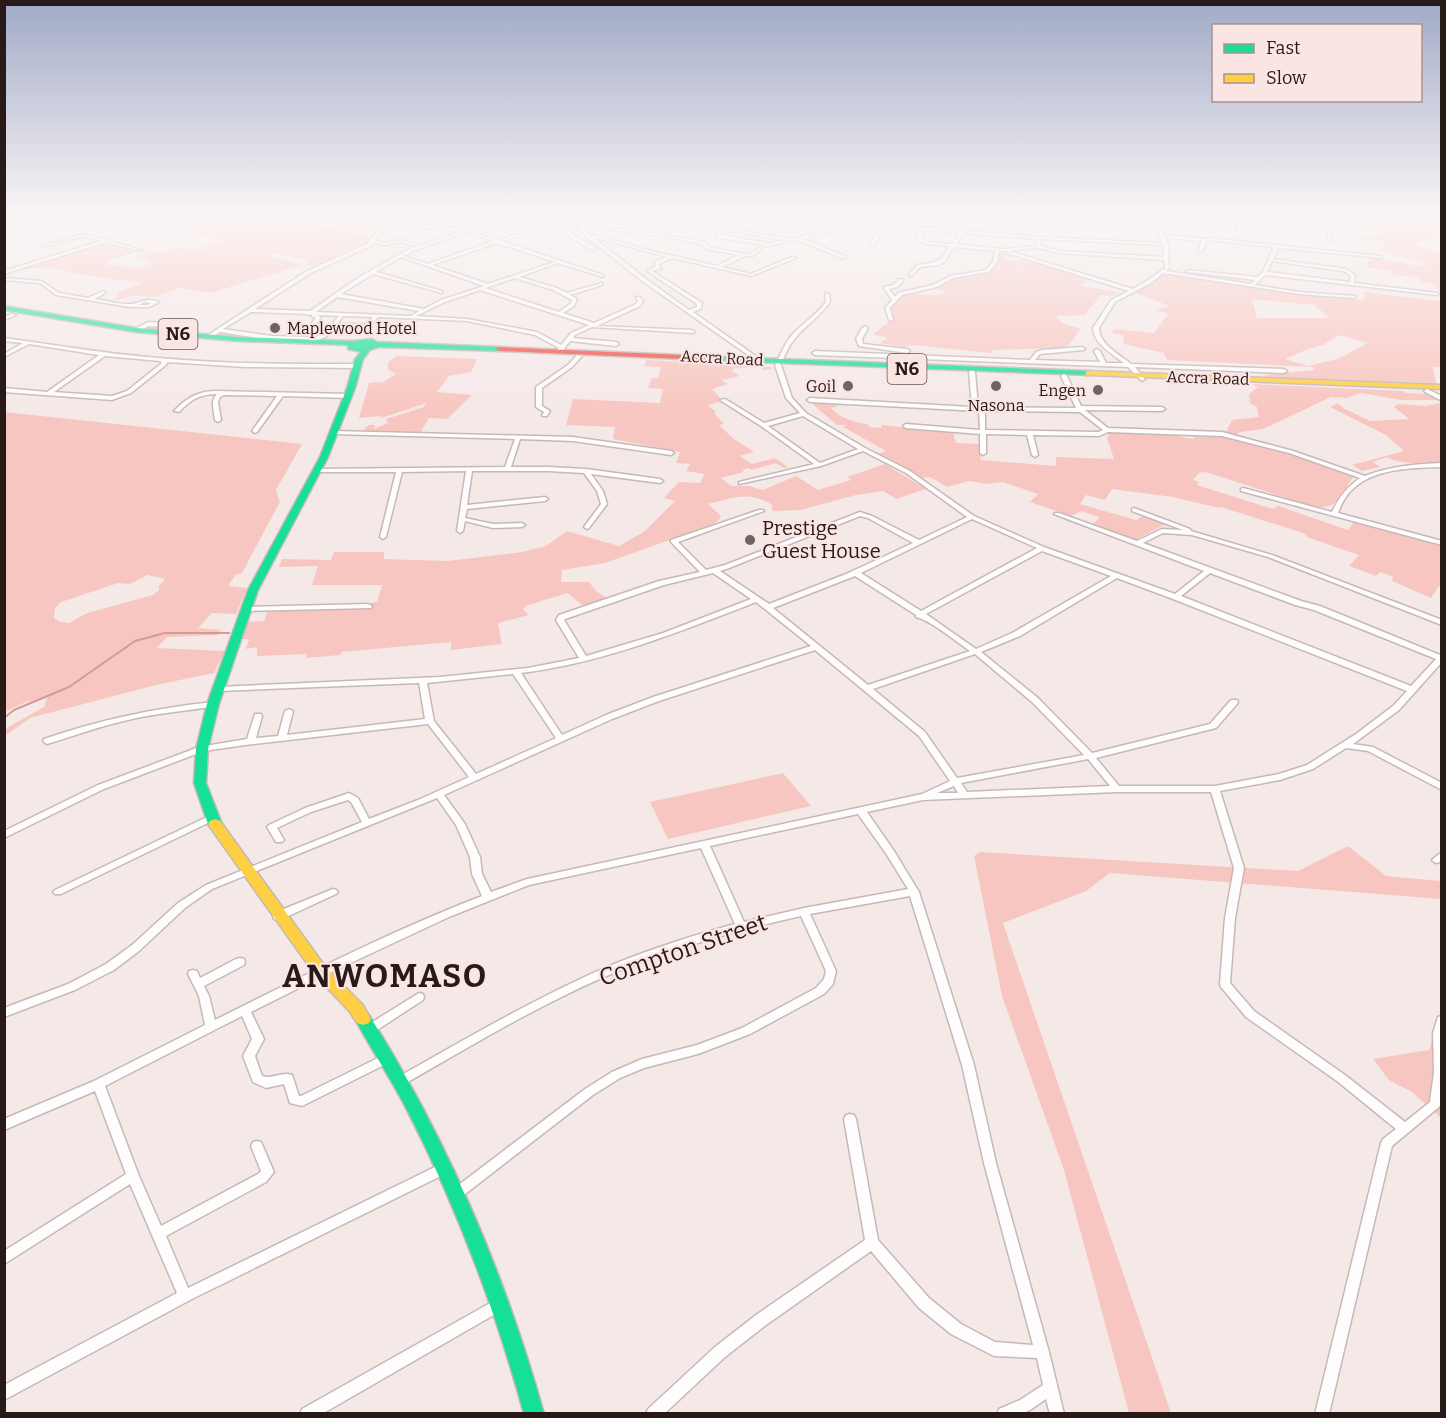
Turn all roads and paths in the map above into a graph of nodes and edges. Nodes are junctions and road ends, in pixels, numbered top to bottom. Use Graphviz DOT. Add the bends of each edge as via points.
graph roads {
  1 [pos="18,280"];
  2 [pos="296,280"];
  3 [pos="360,280"];
  4 [pos="400,280"];
  5 [pos="472,280"];
  6 [pos="506,280"];
  7 [pos="525,280"];
  8 [pos="646,280"];
  9 [pos="662,280"];
  10 [pos="901,280"];
  11 [pos="946,280"];
  12 [pos="1099,280"];
  13 [pos="1149,280"];
  14 [pos="1221,280"];
  15 [pos="1258,280"];
  16 [pos="1327,280"];
  17 [pos="1352,283"];
  18 [pos="600,284"];
  19 [pos="489,286"];
  20 [pos="1252,286"];
  21 [pos="482,289"];
  22 [pos="1132,290"];
  23 [pos="103,292"];
  24 [pos="440,292"];
  25 [pos="568,294"];
  26 [pos="826,294"];
  27 [pos="1437,294"];
  28 [pos="336,296"];
  29 [pos="1353,297"];
  30 [pos="638,298"];
  31 [pos="89,299"];
  32 [pos="894,299"];
  33 [pos="130,306"];
  34 [pos="249,310"];
  35 [pos="423,310"];
  36 [pos="690,310"];
  37 [pos="560,313"];
  38 [pos="7,314"];
  39 [pos="312,315"];
  40 [pos="341,315"];
  41 [pos="377,316"];
  42 [pos="412,317"];
  43 [pos="891,320"];
  44 [pos="169,325"];
  45 [pos="333,325"];
  46 [pos="593,326"];
  47 [pos="866,328"];
  48 [pos="136,330"];
  49 [pos="692,332"];
  50 [pos="213,334"];
  51 [pos="326,334"];
  52 [pos="4,339"];
  53 [pos="569,339"];
  54 [pos="28,343"];
  55 [pos="616,344"];
  56 [pos="561,349"];
  57 [pos="477,350"];
  58 [pos="361,351"];
  59 [pos="1097,351"];
  60 [pos="815,353"];
  61 [pos="104,354"];
  62 [pos="4,356"];
  63 [pos="579,356"];
  64 [pos="927,357"];
  65 [pos="160,360"];
  66 [pos="758,360"];
  67 [pos="1031,362"];
  68 [pos="779,363"];
  69 [pos="1080,363"];
  70 [pos="1104,364"];
  71 [pos="1284,371"];
  72 [pos="972,372"];
  73 [pos="1137,374"];
  74 [pos="1064,376"];
  75 [pos="1442,389"];
  76 [pos="4,390"];
  77 [pos="1427,391"];
  78 [pos="223,393"];
  79 [pos="47,394"];
  80 [pos="280,396"];
  81 [pos="348,396"];
  82 [pos="1442,399"];
  83 [pos="723,400"];
  84 [pos="810,400"];
  85 [pos="975,408"];
  86 [pos="982,409"];
  87 [pos="1080,409"];
  88 [pos="1162,409"];
  89 [pos="177,411"];
  90 [pos="804,414"];
  91 [pos="545,415"];
  92 [pos="218,420"];
  93 [pos="763,425"];
  94 [pos="906,426"];
  95 [pos="1107,430"];
  96 [pos="255,431"];
  97 [pos="983,432"];
  98 [pos="334,433"];
  99 [pos="1030,433"];
  100 [pos="518,438"];
  101 [pos="863,449"];
  102 [pos="671,453"];
  103 [pos="983,453"];
  104 [pos="1035,455"];
  105 [pos="819,465"];
  106 [pos="1442,465"];
  107 [pos="508,468"];
  108 [pos="469,469"];
  109 [pos="317,471"];
  110 [pos="399,471"];
  111 [pos="586,471"];
  112 [pos="1363,477"];
  113 [pos="660,481"];
  114 [pos="741,483"];
  115 [pos="1243,490"];
  116 [pos="545,499"];
  117 [pos="465,507"];
  118 [pos="1134,510"];
  119 [pos="761,511"];
  120 [pos="1057,514"];
  121 [pos="1334,515"];
  122 [pos="972,517"];
  123 [pos="463,519"];
  124 [pos="522,525"];
  125 [pos="587,527"];
  126 [pos="460,531"];
  127 [pos="1193,533"];
  128 [pos="384,537"];
  129 [pos="919,543"];
  130 [pos="1138,543"];
  131 [pos="1442,543"];
  132 [pos="1042,548"];
  133 [pos="1210,570"];
  134 [pos="715,571"];
  135 [pos="704,572"];
  136 [pos="856,573"];
  137 [pos="1115,576"];
  138 [pos="1176,597"];
  139 [pos="757,599"];
  140 [pos="368,606"];
  141 [pos="768,607"];
  142 [pos="247,609"];
  143 [pos="919,615"];
  144 [pos="1442,623"];
  145 [pos="816,647"];
  146 [pos="975,651"];
  147 [pos="1441,658"];
  148 [pos="584,659"];
  149 [pos="515,671"];
  150 [pos="422,680"];
  151 [pos="219,688"];
  152 [pos="868,688"];
  153 [pos="1413,690"];
  154 [pos="1234,702"];
  155 [pos="213,704"];
  156 [pos="289,711"];
  157 [pos="258,716"];
  158 [pos="430,721"];
  159 [pos="1359,736"];
  160 [pos="282,738"];
  161 [pos="561,739"];
  162 [pos="47,741"];
  163 [pos="251,741"];
  164 [pos="1346,745"];
  165 [pos="202,749"];
  166 [pos="1370,749"];
  167 [pos="1091,756"];
  168 [pos="474,777"];
  169 [pos="957,781"];
  170 [pos="1442,787"];
  171 [pos="1117,789"];
  172 [pos="1215,789"];
  173 [pos="438,794"];
  174 [pos="965,796"];
  175 [pos="923,797"];
  176 [pos="861,811"];
  177 [pos="211,818"];
  178 [pos="367,824"];
  179 [pos="4,835"];
  180 [pos="279,840"];
  181 [pos="704,844"];
  182 [pos="247,874"];
  183 [pos="58,892"];
  184 [pos="333,892"];
  185 [pos="914,892"];
  186 [pos="488,896"];
  187 [pos="804,912"];
  188 [pos="278,916"];
  189 [pos="741,925"];
  190 [pos="240,962"];
  191 [pos="321,972"];
  192 [pos="193,974"];
  193 [pos="199,984"];
  194 [pos="419,997"];
  195 [pos="245,1010"];
  196 [pos="4,1013"];
  197 [pos="1442,1020"];
  198 [pos="210,1027"];
  199 [pos="370,1029"];
  200 [pos="388,1058"];
  201 [pos="402,1080"];
  202 [pos="98,1084"];
  203 [pos="1438,1106"];
  204 [pos="850,1119"];
  205 [pos="4,1125"];
  206 [pos="1404,1129"];
  207 [pos="256,1146"];
  208 [pos="445,1168"];
  209 [pos="133,1176"];
  210 [pos="456,1194"];
  211 [pos="158,1234"];
  212 [pos="872,1243"];
  213 [pos="4,1258"];
  214 [pos="185,1296"];
  215 [pos="499,1304"];
  216 [pos="1042,1352"];
  217 [pos="1051,1388"];
  218 [pos="4,1393"];
  219 [pos="307,1413"];
  220 [pos="534,1413"];
  221 [pos="654,1413"];
  222 [pos="1004,1413"];
  223 [pos="1057,1413"];
  224 [pos="1322,1413"];
  1 -- 31 [label="street" via="40,282 58,294"];
  2 -- 34 [label="street"];
  3 -- 28 [label="street"];
  4 -- 24 [label="street"];
  5 -- 19 [label="street"];
  6 -- 19 [label="street"];
  7 -- 25 [label="street"];
  8 -- 36 [label="street"];
  9 -- 36 [label="street" via="701,305"];
  10 -- 32 [label="street" via="886,288"];
  11 -- 32 [label="street"];
  12 -- 22 [label="street"];
  13 -- 22 [label="street"];
  14 -- 20 [label="street"];
  15 -- 20 [label="street"];
  16 -- 17 [label="street"];
  17 -- 27 [label="street"];
  18 -- 25 [label="street"];
  19 -- 21 [label="street"];
  20 -- 29 [label="street"];
  21 -- 35 [label="street"];
  21 -- 37 [label="street"];
  22 -- 73 [label="street" via="1113,301 1095,333"];
  23 -- 31 [label="street"];
  25 -- 37 [label="street" via="576,302"];
  26 -- 68 [label="street" via="828,302 823,310 787,343"];
  28 -- 35 [label="street"];
  28 -- 39 [label="street"];
  30 -- 46 [label="street" via="638,305"];
  31 -- 33 [label="street"];
  32 -- 43 [label="street" via="887,309"];
  34 -- 39 [label="street"];
  34 -- 50 [label="street"];
  35 -- 42 [label="street"];
  36 -- 66 [label="street"];
  37 -- 46 [label="street"];
  38 -- 48 [label="main road, Accra Road / N6"];
  38 -- 58 [label="main road, Accra Road / N6" via="178,338"];
  39 -- 40 [label="street"];
  39 -- 51 [label="street" via="318,317 307,332"];
  40 -- 41 [label="street"];
  40 -- 45 [label="street"];
  41 -- 42 [label="street"];
  41 -- 45 [label="street" via="369,326"];
  42 -- 56 [label="street" via="467,320 517,329 543,336"];
  44 -- 48 [label="street" via="150,324"];
  45 -- 51 [label="street"];
  46 -- 49 [label="street"];
  46 -- 53 [label="street"];
  47 -- 64 [label="street" via="859,339 861,345"];
  48 -- 50 [label="main road, Accra Road / N6"];
  50 -- 51 [label="street" via="312,338"];
  50 -- 58 [label="main road, Accra Road / N6"];
  52 -- 54 [label="street"];
  53 -- 55 [label="street"];
  53 -- 56 [label="street"];
  54 -- 61 [label="street"];
  54 -- 62 [label="street"];
  56 -- 57 [label="main road, Accra Road / N6"];
  56 -- 66 [label="main road, Accra Road / N6"];
  57 -- 58 [label="main road, Accra Road / N6"];
  57 -- 63 [label="main road, Accra Road / N6"];
  58 -- 65 [label="street" via="245,365"];
  58 -- 81 [label="main road"];
  59 -- 70 [label="street"];
  60 -- 64 [label="street"];
  61 -- 65 [label="street"];
  61 -- 79 [label="street"];
  63 -- 68 [label="main road, Accra Road / N6"];
  63 -- 91 [label="street" via="539,387 539,407 547,412"];
  64 -- 67 [label="street"];
  65 -- 79 [label="street" via="165,363 156,372 118,397"];
  66 -- 68 [label="main road, Accra Road / N6"];
  67 -- 69 [label="street"];
  67 -- 69 [label="street" via="1038,353 1082,346"];
  68 -- 72 [label="main road, Accra Road / N6"];
  68 -- 73 [label="main road, Accra Road / N6"];
  68 -- 90 [label="street" via="789,398"];
  69 -- 70 [label="street"];
  70 -- 73 [label="street"];
  71 -- 73 [label="street"];
  72 -- 74 [label="main road, Accra Road / N6"];
  72 -- 85 [label="street"];
  73 -- 74 [label="main road, Accra Road / N6"];
  73 -- 75 [label="main road, Accra Road / N6"];
  73 -- 77 [label="main road, Accra Road / N6"];
  74 -- 87 [label="street"];
  75 -- 77 [label="main road, Accra Road / N6"];
  76 -- 79 [label="street"];
  77 -- 82 [label="street"];
  78 -- 80 [label="street"];
  78 -- 89 [label="street" via="194,395"];
  78 -- 92 [label="street" via="216,396"];
  80 -- 81 [label="street"];
  80 -- 96 [label="street"];
  81 -- 98 [label="main road"];
  83 -- 93 [label="street"];
  84 -- 85 [label="street"];
  85 -- 86 [label="street"];
  86 -- 87 [label="street"];
  86 -- 97 [label="street"];
  87 -- 88 [label="street"];
  87 -- 95 [label="street"];
  90 -- 93 [label="street"];
  90 -- 101 [label="street"];
  93 -- 105 [label="street"];
  94 -- 97 [label="street"];
  95 -- 99 [label="street" via="1099,434"];
  95 -- 112 [label="street" via="1230,435"];
  97 -- 99 [label="street"];
  97 -- 103 [label="street"];
  98 -- 100 [label="street"];
  98 -- 109 [label="main road"];
  99 -- 104 [label="street"];
  100 -- 102 [label="street" via="588,440"];
  100 -- 107 [label="street"];
  101 -- 105 [label="street"];
  101 -- 122 [label="street" via="908,472"];
  105 -- 114 [label="street"];
  106 -- 112 [label="street" via="1394,469"];
  107 -- 108 [label="street"];
  107 -- 111 [label="street"];
  108 -- 110 [label="street"];
  108 -- 117 [label="street"];
  109 -- 110 [label="street"];
  109 -- 142 [label="main road" via="267,560"];
  110 -- 128 [label="street"];
  111 -- 113 [label="street"];
  111 -- 125 [label="street" via="604,504"];
  112 -- 121 [label="street" via="1336,505"];
  115 -- 121 [label="street"];
  116 -- 117 [label="street"];
  117 -- 123 [label="street"];
  118 -- 127 [label="street"];
  119 -- 135 [label="street" via="673,541"];
  120 -- 130 [label="street"];
  121 -- 131 [label="street"];
  122 -- 129 [label="street"];
  122 -- 132 [label="street"];
  123 -- 124 [label="street" via="493,526"];
  123 -- 126 [label="street"];
  127 -- 130 [label="street" via="1162,531"];
  127 -- 144 [label="street" via="1270,556"];
  129 -- 134 [label="street" via="860,514"];
  129 -- 136 [label="street"];
  130 -- 133 [label="street"];
  132 -- 137 [label="street"];
  132 -- 143 [label="street"];
  133 -- 138 [label="street"];
  133 -- 147 [label="street"];
  134 -- 135 [label="street"];
  134 -- 139 [label="street"];
  135 -- 148 [label="street" via="562,617 560,620"];
  136 -- 141 [label="street"];
  136 -- 143 [label="street"];
  137 -- 138 [label="street"];
  137 -- 146 [label="street" via="1017,634"];
  138 -- 153 [label="street"];
  139 -- 141 [label="street"];
  139 -- 148 [label="street" via="661,636"];
  140 -- 142 [label="street"];
  141 -- 145 [label="street"];
  142 -- 151 [label="main road"];
  143 -- 146 [label="street"];
  145 -- 152 [label="street"];
  145 -- 161 [label="street" via="656,699"];
  146 -- 152 [label="street"];
  146 -- 167 [label="street"];
  147 -- 153 [label="street"];
  148 -- 149 [label="street"];
  149 -- 150 [label="street"];
  149 -- 161 [label="street"];
  150 -- 151 [label="street"];
  150 -- 158 [label="street"];
  151 -- 155 [label="main road"];
  152 -- 169 [label="street" via="922,734"];
  153 -- 159 [label="street"];
  154 -- 167 [label="street" via="1213,726"];
  155 -- 162 [label="street" via="139,713"];
  155 -- 165 [label="main road"];
  156 -- 160 [label="street"];
  157 -- 163 [label="street"];
  158 -- 160 [label="street"];
  158 -- 168 [label="street"];
  159 -- 164 [label="street"];
  159 -- 166 [label="street"];
  160 -- 163 [label="street"];
  161 -- 168 [label="street"];
  163 -- 165 [label="street"];
  164 -- 166 [label="street"];
  164 -- 172 [label="street" via="1280,777"];
  165 -- 177 [label="main road" via="200,783"];
  165 -- 179 [label="street" via="101,787"];
  166 -- 170 [label="street"];
  167 -- 169 [label="street"];
  167 -- 171 [label="street"];
  168 -- 173 [label="street"];
  169 -- 174 [label="street"];
  169 -- 175 [label="street"];
  171 -- 172 [label="street"];
  171 -- 174 [label="street"];
  172 -- 206 [label="street" via="1239,868 1225,984 1250,1014 1341,1078"];
  173 -- 178 [label="street"];
  173 -- 186 [label="street" via="460,824"];
  174 -- 175 [label="street"];
  175 -- 176 [label="street"];
  176 -- 181 [label="street"];
  176 -- 185 [label="street"];
  177 -- 182 [label="main road"];
  177 -- 183 [label="street"];
  178 -- 180 [label="street" via="349,796 272,827"];
  178 -- 182 [label="street"];
  181 -- 186 [label="street" via="527,882"];
  181 -- 189 [label="street"];
  182 -- 188 [label="main road"];
  182 -- 196 [label="street" via="189,898 110,968"];
  184 -- 188 [label="street"];
  185 -- 187 [label="street, Compton Street"];
  185 -- 216 [label="street" via="968,1065 990,1163"];
  186 -- 191 [label="street"];
  187 -- 189 [label="street, Compton Street"];
  187 -- 210 [label="street" via="831,971 829,981 820,991 746,1031 616,1076 589,1092"];
  188 -- 191 [label="main road"];
  189 -- 201 [label="street, Compton Street" via="628,963 490,1030"];
  190 -- 193 [label="street"];
  191 -- 195 [label="street"];
  191 -- 199 [label="main road" via="356,1008"];
  192 -- 193 [label="street"];
  193 -- 198 [label="street"];
  194 -- 199 [label="street"];
  195 -- 198 [label="street"];
  195 -- 200 [label="street" via="258,1039 249,1056 257,1079 266,1083 288,1078 294,1100 302,1101"];
  197 -- 203 [label="street" via="1438,1033"];
  198 -- 202 [label="street"];
  199 -- 200 [label="main road"];
  200 -- 201 [label="main road"];
  201 -- 208 [label="main road"];
  202 -- 205 [label="street"];
  202 -- 209 [label="street"];
  203 -- 206 [label="street"];
  204 -- 212 [label="street"];
  206 -- 224 [label="street" via="1387,1143"];
  207 -- 211 [label="street" via="268,1172 262,1178"];
  208 -- 210 [label="main road"];
  208 -- 214 [label="street"];
  209 -- 211 [label="street"];
  209 -- 213 [label="street"];
  210 -- 215 [label="main road"];
  211 -- 214 [label="street"];
  212 -- 216 [label="street" via="924,1303 956,1329 994,1349"];
  212 -- 221 [label="street" via="761,1320"];
  214 -- 218 [label="street"];
  215 -- 219 [label="street"];
  215 -- 220 [label="main road"];
  216 -- 217 [label="street"];
  217 -- 222 [label="street"];
  217 -- 223 [label="street"];
}
